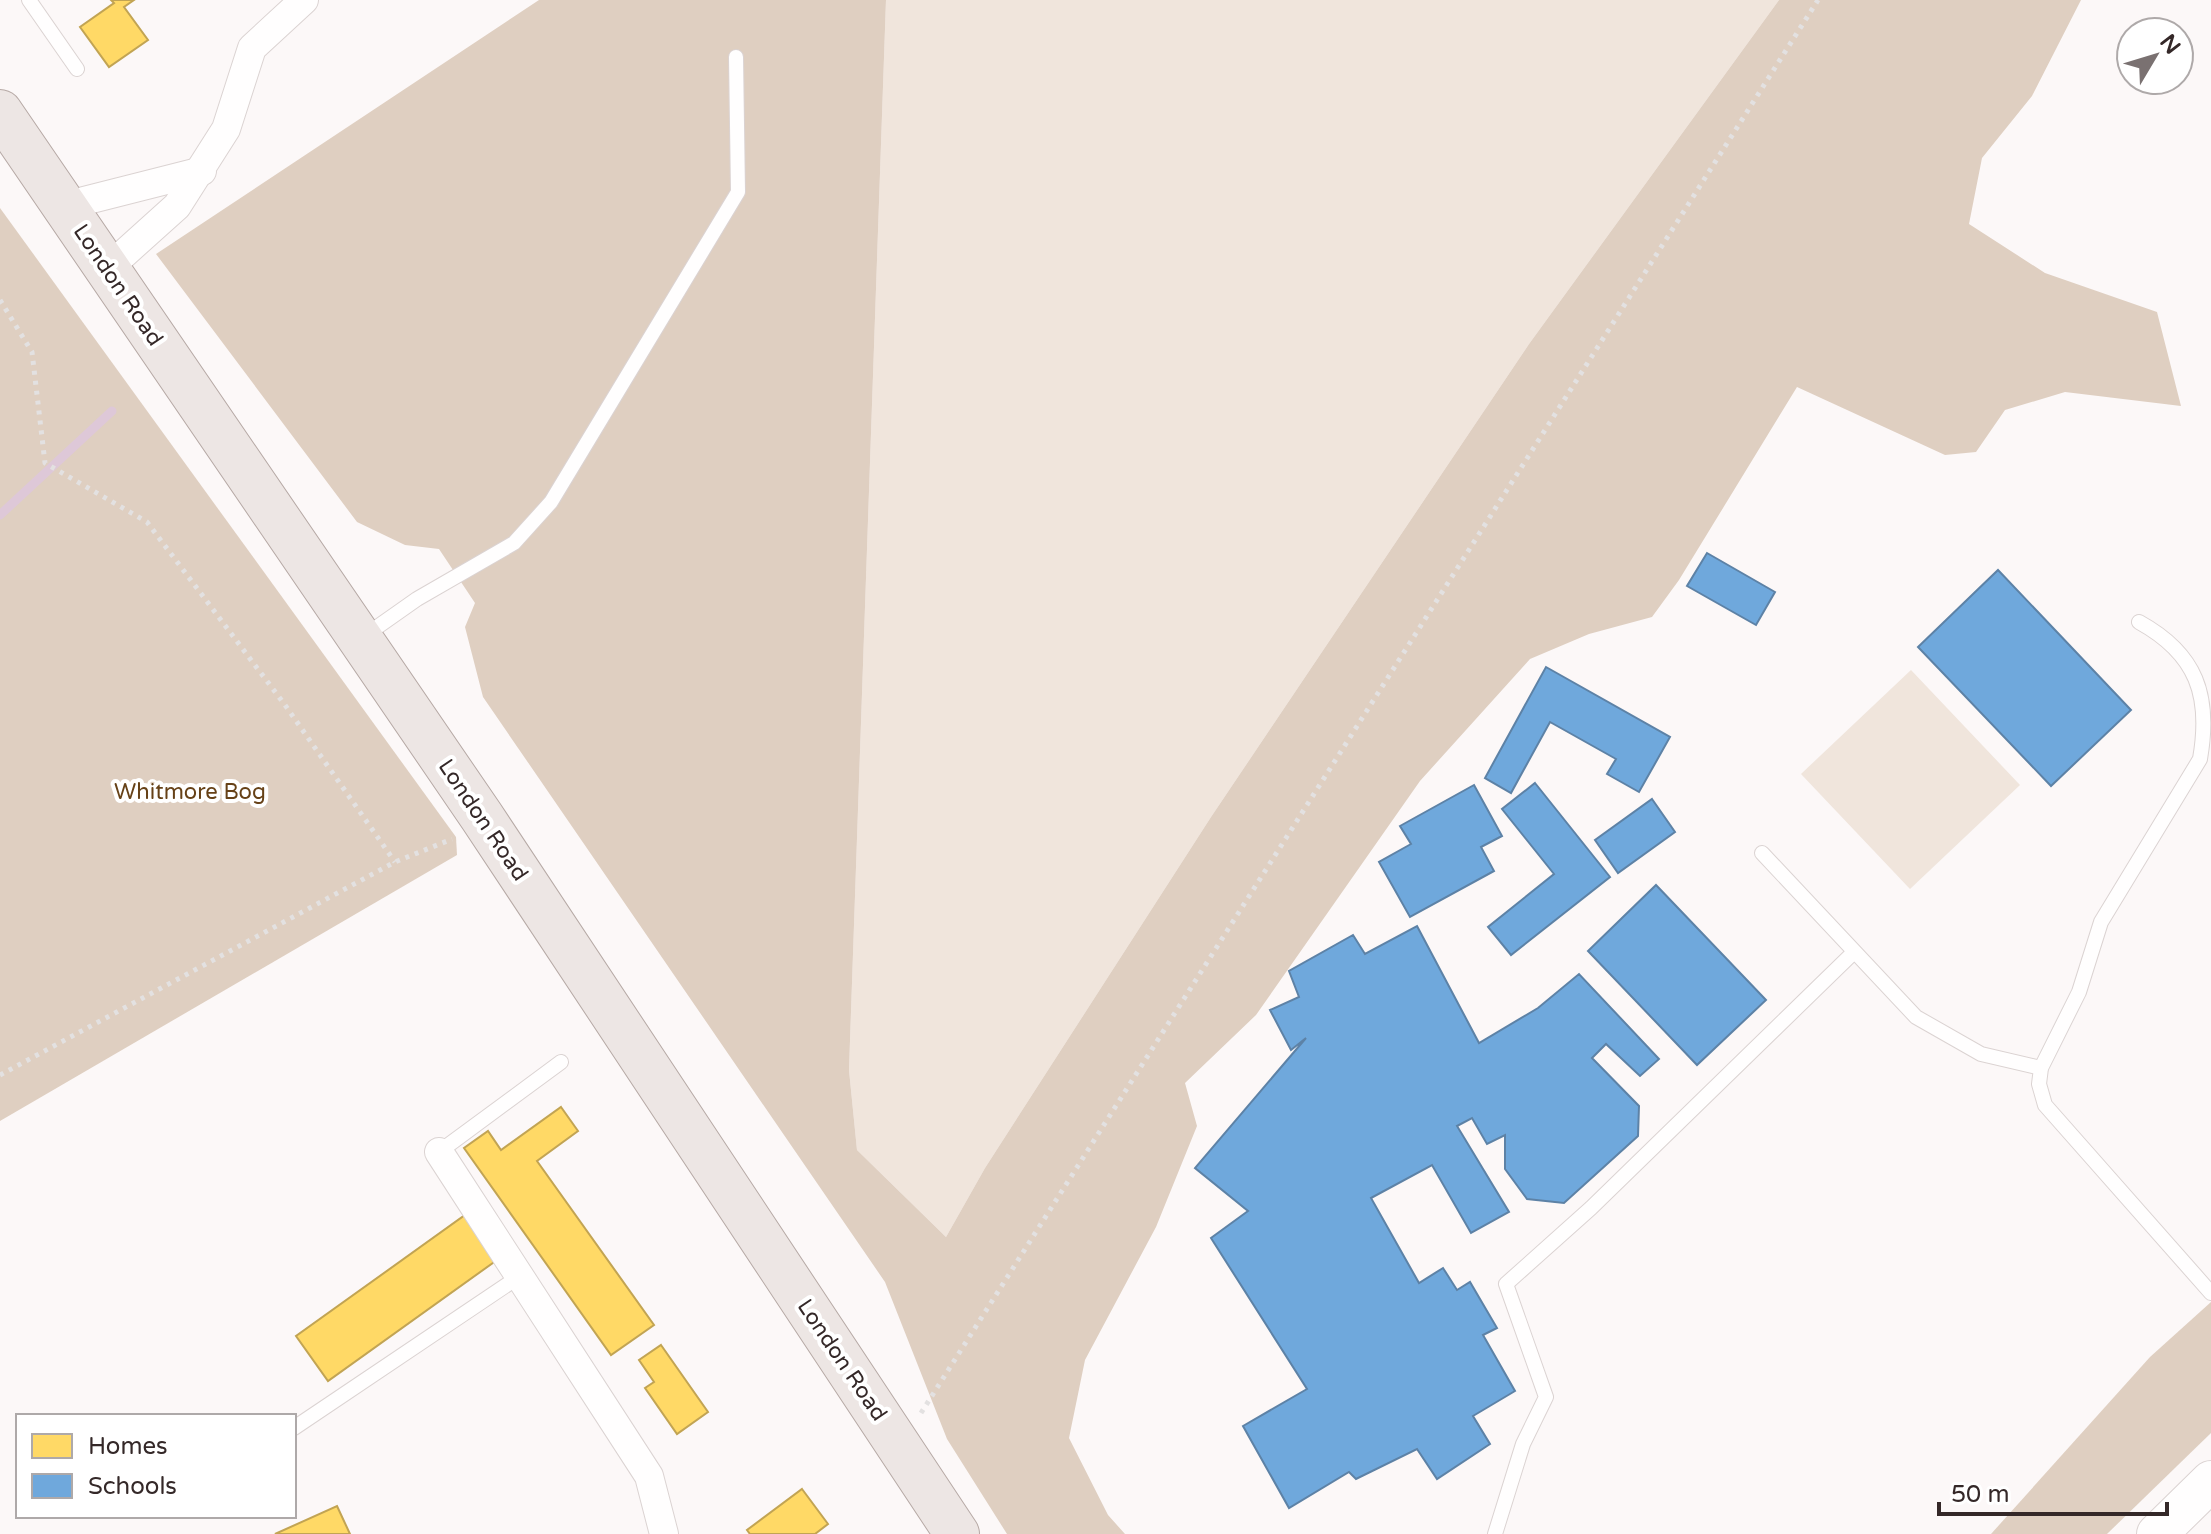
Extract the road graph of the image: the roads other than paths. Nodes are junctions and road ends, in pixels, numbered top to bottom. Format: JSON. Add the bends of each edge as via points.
{"nodes":[{"id":1,"x":29,"y":0,"type":"edge"},
{"id":2,"x":304,"y":0,"type":"edge"},
{"id":3,"x":736,"y":57,"type":"dead end"},
{"id":4,"x":77,"y":69,"type":"dead end"},
{"id":5,"x":0,"y":112,"type":"edge"},
{"id":6,"x":202,"y":171,"type":"junction"},
{"id":7,"x":64,"y":206,"type":"junction"},
{"id":8,"x":107,"y":269,"type":"junction"},
{"id":9,"x":2139,"y":622,"type":"dead end"},
{"id":10,"x":360,"y":640,"type":"junction"},
{"id":11,"x":1762,"y":853,"type":"dead end"},
{"id":12,"x":1853,"y":953,"type":"junction"},
{"id":13,"x":561,"y":1062,"type":"dead end"},
{"id":14,"x":2041,"y":1068,"type":"junction"},
{"id":15,"x":439,"y":1152,"type":"joint"},
{"id":16,"x":520,"y":1276,"type":"junction"},
{"id":17,"x":2211,"y":1293,"type":"edge"},
{"id":18,"x":296,"y":1427,"type":"edge"},
{"id":19,"x":2211,"y":1481,"type":"edge"},
{"id":20,"x":664,"y":1534,"type":"edge"},
{"id":21,"x":957,"y":1534,"type":"edge"},
{"id":22,"x":1495,"y":1534,"type":"edge"},
{"id":23,"x":2157,"y":1534,"type":"edge"}],
"edges":[{"from":1,"to":4,"type":"lane"},
{"from":2,"to":6,"type":"street","via":[[252,48],[226,129]]},
{"from":3,"to":10,"type":"lane","via":[[738,192],[551,502],[514,543],[417,599]]},
{"from":5,"to":7,"type":"main road","name":"London Road"},
{"from":6,"to":7,"type":"street"},
{"from":6,"to":8,"type":"street","via":[[177,206]]},
{"from":7,"to":8,"type":"main road","name":"London Road"},
{"from":8,"to":10,"type":"main road","name":"London Road"},
{"from":9,"to":14,"type":"lane","via":[[2195,671],[2206,729],[2200,759],[2101,922],[2074,1003]]},
{"from":10,"to":21,"type":"main road","name":"London Road"},
{"from":11,"to":12,"type":"lane"},
{"from":12,"to":14,"type":"lane","via":[[1916,1017],[1981,1054]]},
{"from":12,"to":22,"type":"lane","via":[[1506,1284],[1546,1397],[1523,1444]]},
{"from":13,"to":15,"type":"lane"},
{"from":14,"to":17,"type":"lane","via":[[2045,1105]]},
{"from":15,"to":16,"type":"street"},
{"from":16,"to":18,"type":"lane"},
{"from":16,"to":20,"type":"street","via":[[649,1476]]},
{"from":19,"to":23,"type":"main road"}]}
